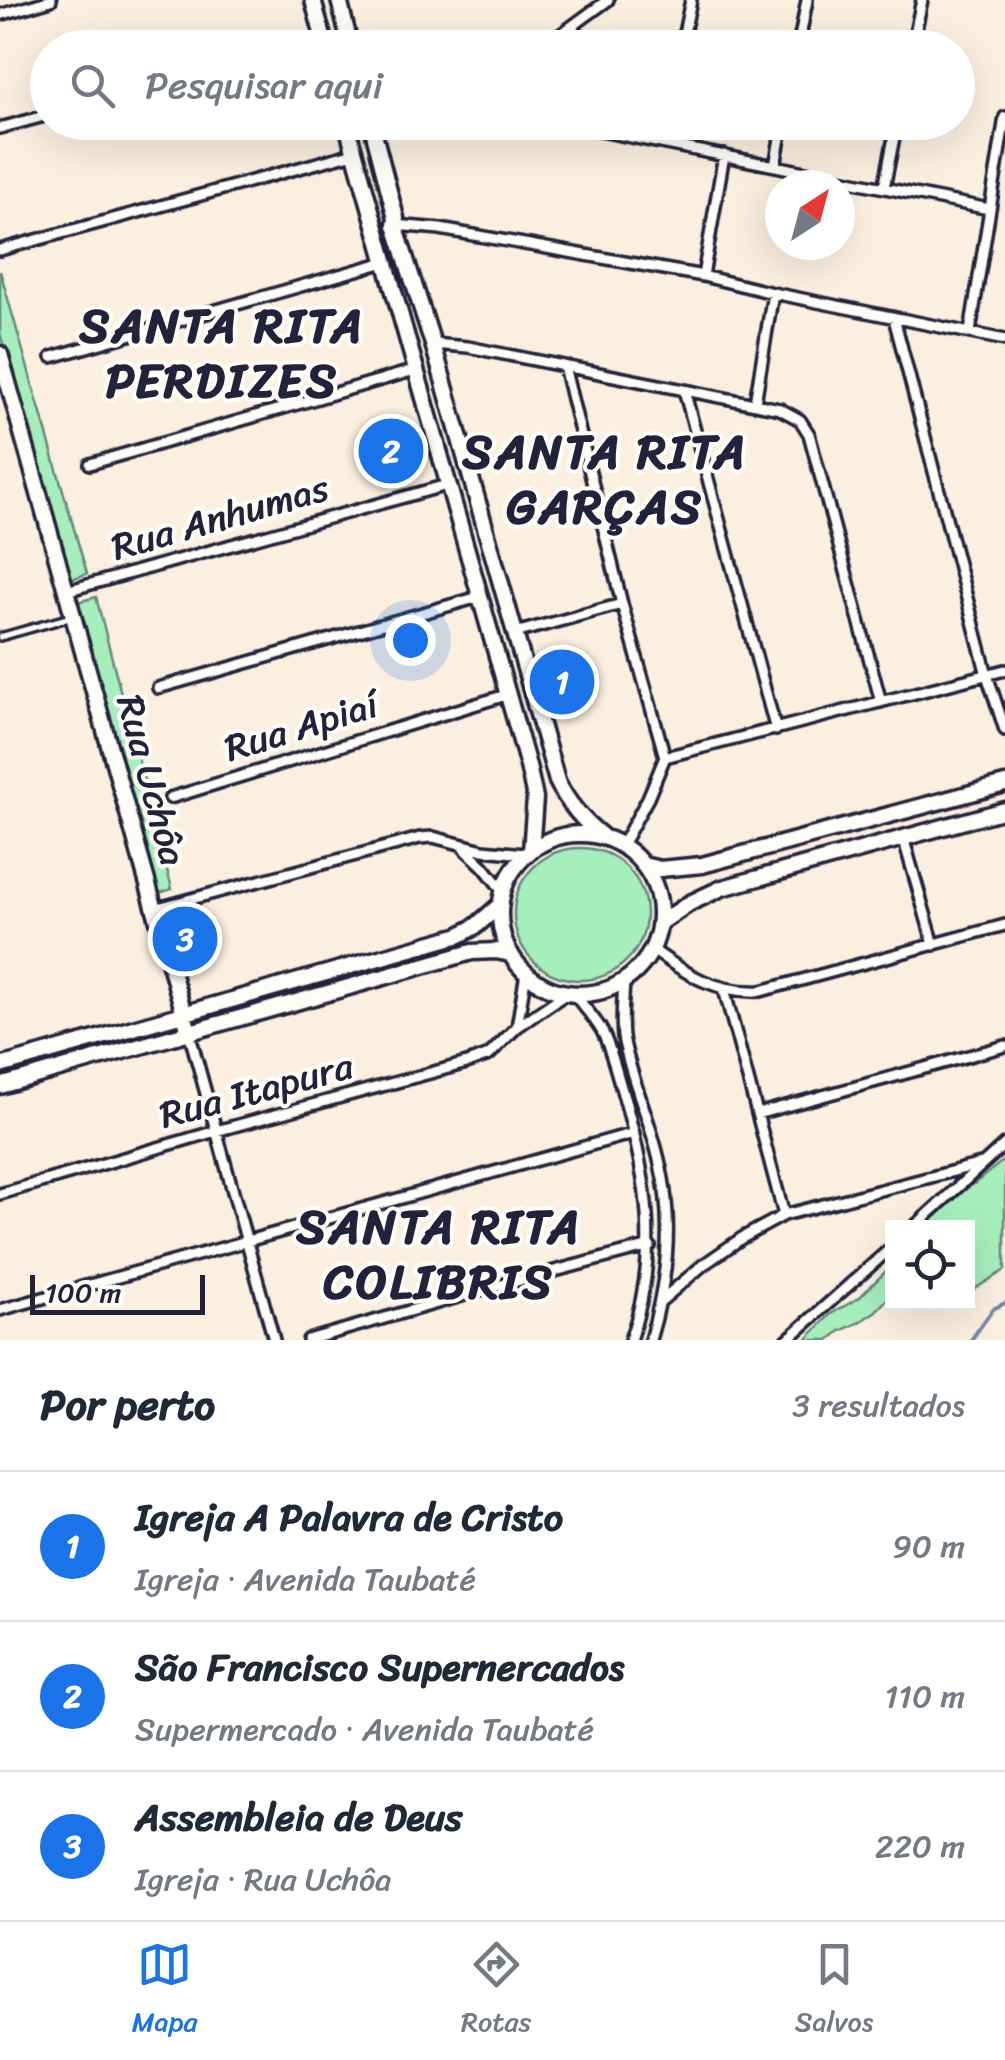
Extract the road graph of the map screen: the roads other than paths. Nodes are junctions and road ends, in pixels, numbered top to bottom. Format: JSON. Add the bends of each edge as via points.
{"nodes":[{"id":1,"x":51,"y":0,"type":"edge"},
{"id":2,"x":313,"y":0,"type":"edge"},
{"id":3,"x":339,"y":0,"type":"edge"},
{"id":4,"x":608,"y":0,"type":"edge"},
{"id":5,"x":691,"y":0,"type":"edge"},
{"id":6,"x":807,"y":0,"type":"edge"},
{"id":7,"x":922,"y":0,"type":"edge"},
{"id":8,"x":0,"y":15,"type":"edge"},
{"id":9,"x":321,"y":30,"type":"edge"},
{"id":10,"x":346,"y":30,"type":"edge"},
{"id":11,"x":567,"y":30,"type":"edge"},
{"id":12,"x":685,"y":30,"type":"edge"},
{"id":13,"x":801,"y":30,"type":"edge"},
{"id":14,"x":916,"y":30,"type":"edge"},
{"id":15,"x":1005,"y":118,"type":"edge"},
{"id":16,"x":30,"y":120,"type":"edge"},
{"id":17,"x":0,"y":128,"type":"edge"},
{"id":18,"x":1003,"y":138,"type":"edge"},
{"id":19,"x":351,"y":140,"type":"edge"},
{"id":20,"x":376,"y":140,"type":"edge"},
{"id":21,"x":647,"y":140,"type":"edge"},
{"id":22,"x":663,"y":140,"type":"edge"},
{"id":23,"x":779,"y":140,"type":"edge"},
{"id":24,"x":893,"y":140,"type":"edge"},
{"id":25,"x":662,"y":143,"type":"junction"},
{"id":26,"x":354,"y":153,"type":"junction"},
{"id":27,"x":724,"y":155,"type":"junction"},
{"id":28,"x":774,"y":166,"type":"junction"},
{"id":29,"x":884,"y":188,"type":"junction"},
{"id":30,"x":394,"y":209,"type":"junction"},
{"id":31,"x":989,"y":210,"type":"junction"},
{"id":32,"x":370,"y":213,"type":"junction"},
{"id":33,"x":396,"y":226,"type":"junction"},
{"id":34,"x":376,"y":233,"type":"junction"},
{"id":35,"x":0,"y":250,"type":"edge"},
{"id":36,"x":385,"y":262,"type":"junction"},
{"id":37,"x":703,"y":276,"type":"junction"},
{"id":38,"x":774,"y":292,"type":"junction"},
{"id":39,"x":894,"y":318,"type":"junction"},
{"id":40,"x":970,"y":332,"type":"junction"},
{"id":41,"x":1005,"y":340,"type":"edge"},
{"id":42,"x":433,"y":344,"type":"junction"},
{"id":43,"x":0,"y":356,"type":"edge"},
{"id":44,"x":52,"y":357,"type":"dead end"},
{"id":45,"x":564,"y":366,"type":"junction"},
{"id":46,"x":415,"y":370,"type":"junction"},
{"id":47,"x":684,"y":390,"type":"junction"},
{"id":48,"x":755,"y":403,"type":"junction"},
{"id":49,"x":90,"y":464,"type":"dead end"},
{"id":50,"x":447,"y":484,"type":"junction"},
{"id":51,"x":488,"y":537,"type":"junction"},
{"id":52,"x":464,"y":542,"type":"junction"},
{"id":53,"x":66,"y":591,"type":"junction"},
{"id":54,"x":479,"y":597,"type":"junction"},
{"id":55,"x":622,"y":604,"type":"junction"},
{"id":56,"x":74,"y":616,"type":"junction"},
{"id":57,"x":515,"y":633,"type":"junction"},
{"id":58,"x":0,"y":637,"type":"edge"},
{"id":59,"x":1005,"y":670,"type":"edge"},
{"id":60,"x":987,"y":675,"type":"junction"},
{"id":61,"x":158,"y":688,"type":"dead end"},
{"id":62,"x":506,"y":695,"type":"junction"},
{"id":63,"x":881,"y":702,"type":"junction"},
{"id":64,"x":776,"y":730,"type":"junction"},
{"id":65,"x":1005,"y":730,"type":"edge"},
{"id":66,"x":665,"y":758,"type":"junction"},
{"id":67,"x":1005,"y":784,"type":"edge"},
{"id":68,"x":170,"y":798,"type":"dead end"},
{"id":69,"x":1005,"y":810,"type":"edge"},
{"id":70,"x":602,"y":836,"type":"junction"},
{"id":71,"x":903,"y":837,"type":"junction"},
{"id":72,"x":622,"y":845,"type":"junction"},
{"id":73,"x":462,"y":846,"type":"junction"},
{"id":74,"x":528,"y":852,"type":"junction"},
{"id":75,"x":644,"y":864,"type":"junction"},
{"id":76,"x":502,"y":898,"type":"junction"},
{"id":77,"x":154,"y":910,"type":"junction"},
{"id":78,"x":660,"y":923,"type":"junction"},
{"id":79,"x":1005,"y":925,"type":"edge"},
{"id":80,"x":934,"y":945,"type":"junction"},
{"id":81,"x":653,"y":950,"type":"junction"},
{"id":82,"x":511,"y":954,"type":"junction"},
{"id":83,"x":526,"y":973,"type":"junction"},
{"id":84,"x":624,"y":982,"type":"junction"},
{"id":85,"x":724,"y":990,"type":"junction"},
{"id":86,"x":569,"y":994,"type":"junction"},
{"id":87,"x":184,"y":1014,"type":"junction"},
{"id":88,"x":517,"y":1027,"type":"junction"},
{"id":89,"x":189,"y":1032,"type":"junction"},
{"id":90,"x":1005,"y":1046,"type":"edge"},
{"id":91,"x":0,"y":1066,"type":"edge"},
{"id":92,"x":0,"y":1086,"type":"edge"},
{"id":93,"x":757,"y":1114,"type":"junction"},
{"id":94,"x":216,"y":1131,"type":"junction"},
{"id":95,"x":634,"y":1132,"type":"junction"},
{"id":96,"x":1005,"y":1144,"type":"edge"},
{"id":97,"x":981,"y":1164,"type":"junction"},
{"id":98,"x":0,"y":1194,"type":"edge"},
{"id":99,"x":784,"y":1214,"type":"junction"},
{"id":100,"x":922,"y":1220,"type":"edge"},
{"id":101,"x":246,"y":1241,"type":"junction"},
{"id":102,"x":650,"y":1246,"type":"junction"},
{"id":103,"x":885,"y":1253,"type":"edge"},
{"id":104,"x":662,"y":1300,"type":"junction"},
{"id":105,"x":0,"y":1310,"type":"edge"},
{"id":106,"x":274,"y":1340,"type":"edge"},
{"id":107,"x":308,"y":1340,"type":"edge"},
{"id":108,"x":630,"y":1340,"type":"edge"},
{"id":109,"x":650,"y":1340,"type":"edge"},
{"id":110,"x":787,"y":1340,"type":"edge"}],
"edges":[{"from":1,"to":8,"type":"street"},
{"from":2,"to":9,"type":"street"},
{"from":3,"to":10,"type":"street"},
{"from":4,"to":11,"type":"street"},
{"from":5,"to":12,"type":"street"},
{"from":6,"to":13,"type":"street"},
{"from":7,"to":14,"type":"street"},
{"from":15,"to":18,"type":"street"},
{"from":16,"to":17,"type":"street"},
{"from":18,"to":31,"type":"street"},
{"from":19,"to":26,"type":"street"},
{"from":20,"to":30,"type":"street"},
{"from":21,"to":25,"type":"street"},
{"from":22,"to":25,"type":"street"},
{"from":23,"to":28,"type":"street"},
{"from":24,"to":29,"type":"street"},
{"from":25,"to":27,"type":"street"},
{"from":26,"to":32,"type":"street"},
{"from":26,"to":35,"type":"street"},
{"from":27,"to":28,"type":"street"},
{"from":27,"to":37,"type":"street"},
{"from":28,"to":29,"type":"street"},
{"from":29,"to":31,"type":"street"},
{"from":30,"to":32,"type":"street"},
{"from":30,"to":33,"type":"street"},
{"from":31,"to":40,"type":"street"},
{"from":32,"to":34,"type":"street"},
{"from":33,"to":34,"type":"street"},
{"from":33,"to":37,"type":"street"},
{"from":33,"to":42,"type":"street"},
{"from":34,"to":36,"type":"street"},
{"from":36,"to":44,"type":"street"},
{"from":36,"to":46,"type":"street"},
{"from":37,"to":38,"type":"street"},
{"from":38,"to":39,"type":"street"},
{"from":38,"to":48,"type":"street"},
{"from":39,"to":40,"type":"street"},
{"from":39,"to":60,"type":"street"},
{"from":40,"to":41,"type":"street"},
{"from":42,"to":45,"type":"street"},
{"from":42,"to":51,"type":"street"},
{"from":43,"to":53,"type":"street","name":"Rua Uchôa"},
{"from":45,"to":47,"type":"street"},
{"from":45,"to":55,"type":"street"},
{"from":46,"to":49,"type":"street"},
{"from":46,"to":50,"type":"street"},
{"from":47,"to":48,"type":"street"},
{"from":47,"to":64,"type":"street"},
{"from":48,"to":63,"type":"street","via":[[794,415],[806,426]]},
{"from":50,"to":52,"type":"street"},
{"from":50,"to":53,"type":"street","name":"Rua Anhumas"},
{"from":51,"to":52,"type":"street"},
{"from":51,"to":57,"type":"street"},
{"from":52,"to":54,"type":"street"},
{"from":53,"to":56,"type":"street","name":"Rua Uchôa"},
{"from":54,"to":61,"type":"street"},
{"from":54,"to":62,"type":"street"},
{"from":55,"to":57,"type":"street"},
{"from":55,"to":66,"type":"street"},
{"from":56,"to":58,"type":"lane"},
{"from":56,"to":77,"type":"street","name":"Rua Uchôa"},
{"from":57,"to":70,"type":"street","via":[[556,781]]},
{"from":59,"to":60,"type":"street"},
{"from":60,"to":63,"type":"street"},
{"from":60,"to":65,"type":"street"},
{"from":62,"to":68,"type":"street","name":"Rua Apiaí"},
{"from":62,"to":74,"type":"street","via":[[536,798]]},
{"from":63,"to":64,"type":"street"},
{"from":64,"to":66,"type":"street"},
{"from":66,"to":72,"type":"street"},
{"from":67,"to":75,"type":"street","via":[[702,865]]},
{"from":69,"to":71,"type":"street"},
{"from":70,"to":72,"type":"street"},
{"from":70,"to":74,"type":"street","via":[[556,837]]},
{"from":71,"to":78,"type":"street","via":[[722,888]]},
{"from":71,"to":80,"type":"street"},
{"from":72,"to":75,"type":"street"},
{"from":73,"to":74,"type":"street"},
{"from":73,"to":76,"type":"street"},
{"from":73,"to":77,"type":"street","via":[[420,838]]},
{"from":74,"to":76,"type":"street"},
{"from":75,"to":78,"type":"street","via":[[658,890]]},
{"from":76,"to":82,"type":"street","via":[[502,931]]},
{"from":76,"to":87,"type":"street","via":[[460,936]]},
{"from":77,"to":87,"type":"street","name":"Rua Uchôa"},
{"from":78,"to":81,"type":"street"},
{"from":79,"to":80,"type":"street"},
{"from":80,"to":85,"type":"street","via":[[776,988]]},
{"from":81,"to":84,"type":"street"},
{"from":81,"to":85,"type":"street"},
{"from":82,"to":83,"type":"street"},
{"from":82,"to":89,"type":"street","via":[[472,952]]},
{"from":83,"to":86,"type":"street"},
{"from":83,"to":88,"type":"street"},
{"from":84,"to":86,"type":"street","via":[[593,994]]},
{"from":84,"to":104,"type":"street","via":[[623,1033],[661,1166],[667,1215]]},
{"from":85,"to":93,"type":"street"},
{"from":86,"to":88,"type":"street","name":"Rua Itapura"},
{"from":86,"to":95,"type":"street","via":[[601,1029]]},
{"from":87,"to":89,"type":"street","name":"Rua Uchôa"},
{"from":87,"to":91,"type":"street"},
{"from":88,"to":94,"type":"street","name":"Rua Itapura","via":[[489,1054],[468,1063]]},
{"from":89,"to":92,"type":"street"},
{"from":89,"to":94,"type":"street","name":"Rua Uchôa"},
{"from":90,"to":93,"type":"street"},
{"from":93,"to":99,"type":"street"},
{"from":94,"to":98,"type":"street","name":"Rua Itapura"},
{"from":94,"to":101,"type":"street","name":"Rua Uchôa"},
{"from":95,"to":101,"type":"street"},
{"from":95,"to":102,"type":"street"},
{"from":96,"to":97,"type":"street"},
{"from":97,"to":99,"type":"street"},
{"from":97,"to":100,"type":"street"},
{"from":99,"to":104,"type":"street","via":[[702,1265]]},
{"from":101,"to":105,"type":"street"},
{"from":101,"to":106,"type":"street","name":"Rua Uchôa"},
{"from":102,"to":107,"type":"street"},
{"from":102,"to":108,"type":"street"},
{"from":103,"to":110,"type":"street"},
{"from":104,"to":109,"type":"street"}]}
